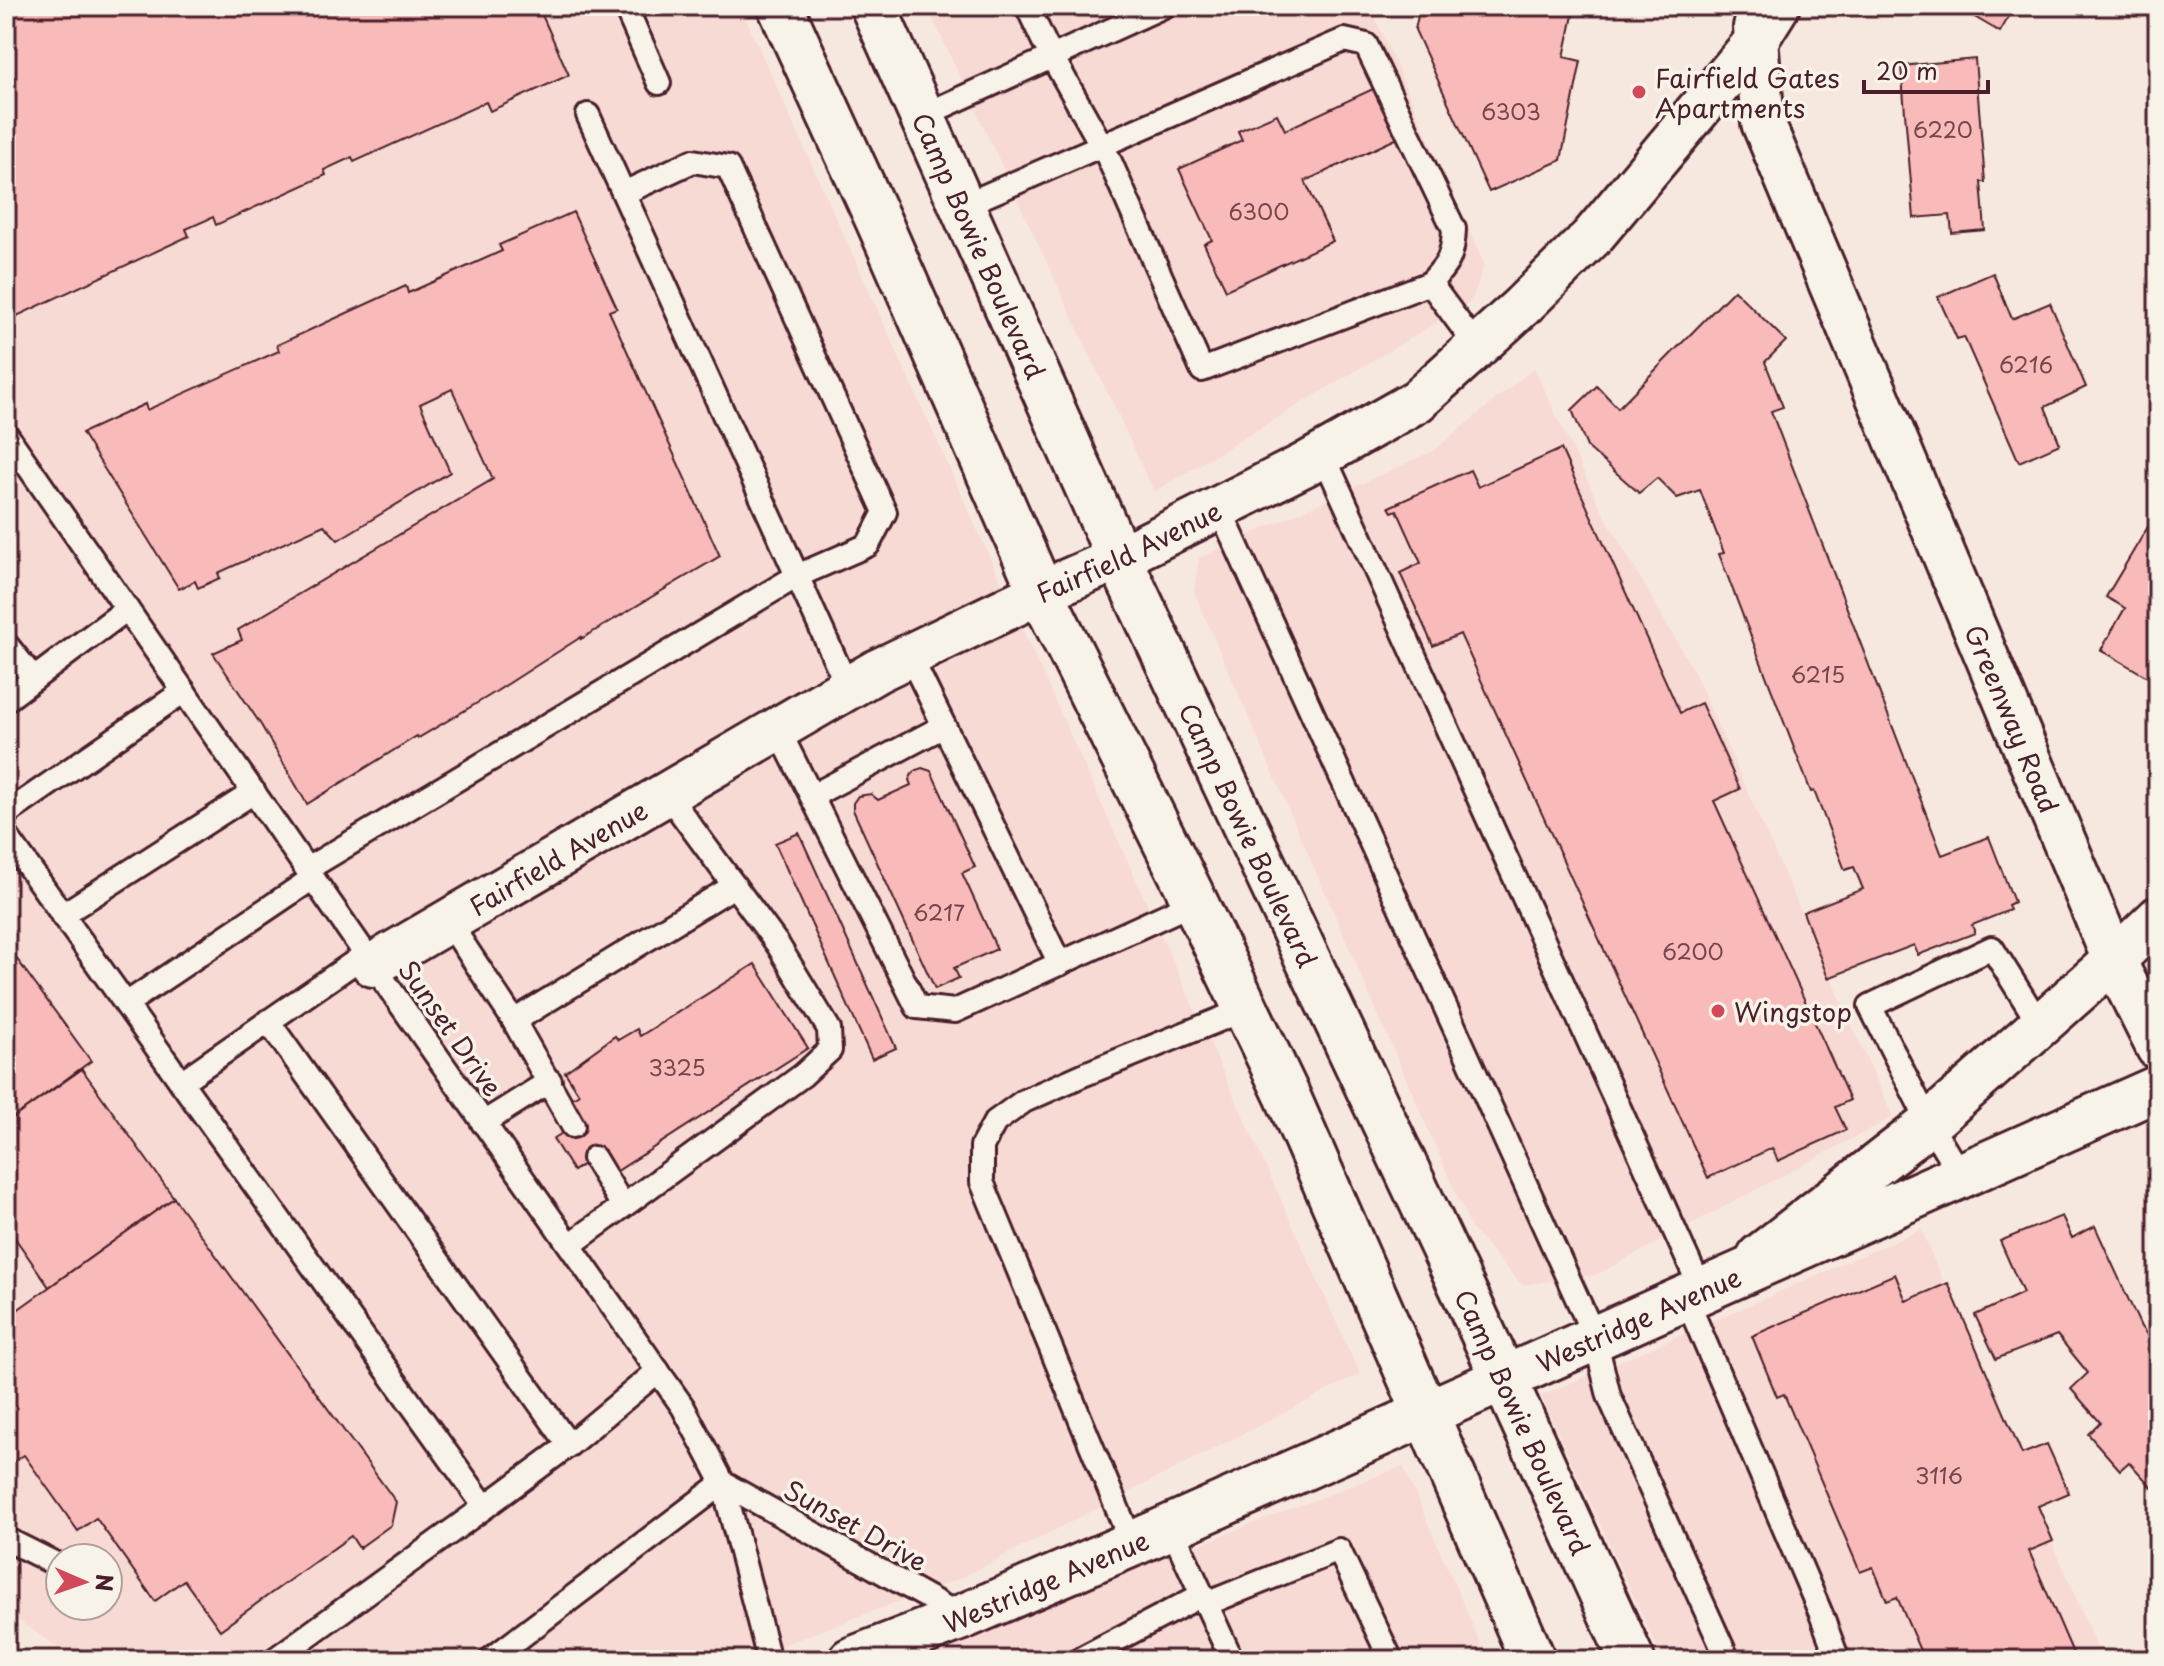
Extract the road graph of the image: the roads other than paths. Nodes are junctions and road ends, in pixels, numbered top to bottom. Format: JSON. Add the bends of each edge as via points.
{"nodes":[{"id":1,"x":625,"y":6,"type":"edge"},
{"id":2,"x":780,"y":6,"type":"edge"},
{"id":3,"x":873,"y":6,"type":"edge"},
{"id":4,"x":1027,"y":6,"type":"edge"},
{"id":5,"x":1778,"y":6,"type":"edge"},
{"id":6,"x":1154,"y":8,"type":"edge"},
{"id":7,"x":1754,"y":23,"type":"edge"},
{"id":8,"x":1052,"y":57,"type":"junction"},
{"id":9,"x":659,"y":83,"type":"dead end"},
{"id":10,"x":588,"y":115,"type":"dead end"},
{"id":11,"x":922,"y":116,"type":"junction"},
{"id":12,"x":1102,"y":145,"type":"junction"},
{"id":13,"x":624,"y":193,"type":"junction"},
{"id":14,"x":962,"y":206,"type":"junction"},
{"id":15,"x":1430,"y":283,"type":"junction"},
{"id":16,"x":1477,"y":347,"type":"junction"},
{"id":17,"x":6,"y":434,"type":"edge"},
{"id":18,"x":1323,"y":454,"type":"junction"},
{"id":19,"x":1219,"y":507,"type":"junction"},
{"id":20,"x":1119,"y":558,"type":"junction"},
{"id":21,"x":797,"y":576,"type":"junction"},
{"id":22,"x":1041,"y":592,"type":"junction"},
{"id":23,"x":127,"y":609,"type":"junction"},
{"id":24,"x":6,"y":644,"type":"edge"},
{"id":25,"x":910,"y":656,"type":"junction"},
{"id":26,"x":34,"y":679,"type":"junction"},
{"id":27,"x":848,"y":688,"type":"junction"},
{"id":28,"x":184,"y":691,"type":"junction"},
{"id":29,"x":6,"y":700,"type":"edge"},
{"id":30,"x":944,"y":726,"type":"junction"},
{"id":31,"x":778,"y":729,"type":"junction"},
{"id":32,"x":254,"y":792,"type":"junction"},
{"id":33,"x":667,"y":794,"type":"junction"},
{"id":34,"x":812,"y":796,"type":"junction"},
{"id":35,"x":6,"y":814,"type":"edge"},
{"id":36,"x":6,"y":835,"type":"edge"},
{"id":37,"x":310,"y":873,"type":"junction"},
{"id":38,"x":734,"y":886,"type":"junction"},
{"id":39,"x":1195,"y":902,"type":"junction"},
{"id":40,"x":62,"y":915,"type":"junction"},
{"id":41,"x":2158,"y":918,"type":"edge"},
{"id":42,"x":448,"y":921,"type":"junction"},
{"id":43,"x":370,"y":959,"type":"junction"},
{"id":44,"x":2114,"y":960,"type":"junction"},
{"id":45,"x":1060,"y":964,"type":"junction"},
{"id":46,"x":126,"y":1004,"type":"junction"},
{"id":47,"x":1246,"y":1009,"type":"junction"},
{"id":48,"x":268,"y":1021,"type":"junction"},
{"id":49,"x":514,"y":1021,"type":"junction"},
{"id":50,"x":2040,"y":1025,"type":"junction"},
{"id":51,"x":2158,"y":1048,"type":"edge"},
{"id":52,"x":550,"y":1081,"type":"junction"},
{"id":53,"x":181,"y":1082,"type":"junction"},
{"id":54,"x":2158,"y":1088,"type":"edge"},
{"id":55,"x":483,"y":1123,"type":"junction"},
{"id":56,"x":1929,"y":1123,"type":"junction"},
{"id":57,"x":573,"y":1126,"type":"dead end"},
{"id":58,"x":594,"y":1158,"type":"dead end"},
{"id":59,"x":1961,"y":1176,"type":"junction"},
{"id":60,"x":623,"y":1206,"type":"junction"},
{"id":61,"x":570,"y":1245,"type":"junction"},
{"id":62,"x":1706,"y":1289,"type":"junction"},
{"id":63,"x":1595,"y":1338,"type":"junction"},
{"id":64,"x":658,"y":1371,"type":"junction"},
{"id":65,"x":1504,"y":1379,"type":"junction"},
{"id":66,"x":1425,"y":1414,"type":"junction"},
{"id":67,"x":569,"y":1445,"type":"junction"},
{"id":68,"x":723,"y":1483,"type":"junction"},
{"id":69,"x":485,"y":1507,"type":"junction"},
{"id":70,"x":1151,"y":1535,"type":"junction"},
{"id":71,"x":6,"y":1539,"type":"edge"},
{"id":72,"x":44,"y":1558,"type":"edge"},
{"id":73,"x":1204,"y":1600,"type":"junction"},
{"id":74,"x":962,"y":1617,"type":"junction"},
{"id":75,"x":274,"y":1660,"type":"edge"},
{"id":76,"x":490,"y":1660,"type":"edge"},
{"id":77,"x":769,"y":1660,"type":"edge"},
{"id":78,"x":851,"y":1660,"type":"edge"},
{"id":79,"x":1078,"y":1660,"type":"edge"},
{"id":80,"x":1232,"y":1660,"type":"edge"},
{"id":81,"x":1391,"y":1660,"type":"edge"},
{"id":82,"x":1533,"y":1660,"type":"edge"},
{"id":83,"x":1632,"y":1660,"type":"edge"},
{"id":84,"x":1728,"y":1660,"type":"edge"},
{"id":85,"x":1838,"y":1660,"type":"edge"}],
"edges":[{"from":1,"to":9,"type":"lane"},
{"from":2,"to":22,"type":"main road"},
{"from":3,"to":11,"type":"main road","name":"Camp Bowie Boulevard"},
{"from":4,"to":8,"type":"lane"},
{"from":5,"to":7,"type":"street","name":"Fairfield Avenue"},
{"from":6,"to":8,"type":"lane"},
{"from":7,"to":16,"type":"street","name":"Fairfield Avenue","via":[[1592,237]]},
{"from":7,"to":44,"type":"street","name":"Greenway Road","via":[[1763,123]]},
{"from":8,"to":11,"type":"lane"},
{"from":8,"to":12,"type":"lane"},
{"from":10,"to":13,"type":"lane"},
{"from":11,"to":14,"type":"main road","name":"Camp Bowie Boulevard"},
{"from":12,"to":14,"type":"lane"},
{"from":12,"to":15,"type":"lane","via":[[1202,370]]},
{"from":12,"to":15,"type":"lane","via":[[1344,40],[1366,45],[1454,229],[1447,265]]},
{"from":13,"to":21,"type":"lane"},
{"from":13,"to":21,"type":"lane","via":[[693,161],[728,167],[885,512],[868,545]]},
{"from":14,"to":20,"type":"main road","name":"Camp Bowie Boulevard"},
{"from":15,"to":16,"type":"lane"},
{"from":16,"to":18,"type":"street","name":"Fairfield Avenue","via":[[1417,401]]},
{"from":17,"to":23,"type":"lane","name":"Sunset Drive"},
{"from":18,"to":19,"type":"street","name":"Fairfield Avenue"},
{"from":18,"to":62,"type":"lane"},
{"from":19,"to":20,"type":"street","name":"Fairfield Avenue"},
{"from":19,"to":63,"type":"lane"},
{"from":20,"to":22,"type":"street","name":"Fairfield Avenue"},
{"from":20,"to":65,"type":"main road","name":"Camp Bowie Boulevard"},
{"from":21,"to":27,"type":"lane"},
{"from":21,"to":37,"type":"lane"},
{"from":22,"to":25,"type":"street","name":"Fairfield Avenue"},
{"from":22,"to":39,"type":"main road"},
{"from":23,"to":26,"type":"lane"},
{"from":23,"to":28,"type":"lane","name":"Sunset Drive"},
{"from":24,"to":26,"type":"lane"},
{"from":25,"to":27,"type":"street","name":"Fairfield Avenue"},
{"from":25,"to":30,"type":"lane"},
{"from":26,"to":29,"type":"lane"},
{"from":27,"to":31,"type":"street","name":"Fairfield Avenue"},
{"from":28,"to":32,"type":"lane","name":"Sunset Drive"},
{"from":28,"to":35,"type":"lane"},
{"from":30,"to":34,"type":"lane"},
{"from":30,"to":45,"type":"lane"},
{"from":31,"to":33,"type":"street","name":"Fairfield Avenue"},
{"from":31,"to":34,"type":"lane"},
{"from":32,"to":37,"type":"lane","name":"Sunset Drive"},
{"from":32,"to":40,"type":"lane"},
{"from":33,"to":38,"type":"lane"},
{"from":33,"to":42,"type":"street","name":"Fairfield Avenue"},
{"from":34,"to":45,"type":"lane","via":[[917,1007],[955,1011]]},
{"from":36,"to":40,"type":"lane"},
{"from":37,"to":43,"type":"lane","name":"Sunset Drive"},
{"from":37,"to":46,"type":"lane"},
{"from":38,"to":49,"type":"lane"},
{"from":38,"to":60,"type":"lane","via":[[778,945],[829,1029],[830,1050]]},
{"from":39,"to":45,"type":"lane"},
{"from":39,"to":47,"type":"main road"},
{"from":40,"to":46,"type":"lane"},
{"from":41,"to":44,"type":"street"},
{"from":42,"to":43,"type":"street","name":"Fairfield Avenue"},
{"from":42,"to":49,"type":"lane"},
{"from":43,"to":48,"type":"lane"},
{"from":43,"to":55,"type":"lane","name":"Sunset Drive"},
{"from":44,"to":50,"type":"street"},
{"from":44,"to":51,"type":"street","name":"Greenway Road"},
{"from":46,"to":53,"type":"lane"},
{"from":47,"to":66,"type":"main road"},
{"from":47,"to":70,"type":"lane","via":[[1024,1101],[995,1122],[982,1146],[982,1182]]},
{"from":48,"to":53,"type":"lane"},
{"from":48,"to":67,"type":"lane"},
{"from":49,"to":52,"type":"lane"},
{"from":50,"to":56,"type":"street"},
{"from":50,"to":56,"type":"lane","via":[[1992,948],[1870,1006]]},
{"from":52,"to":55,"type":"lane"},
{"from":52,"to":57,"type":"lane"},
{"from":53,"to":69,"type":"lane"},
{"from":54,"to":59,"type":"main road","name":"Westridge Avenue"},
{"from":55,"to":61,"type":"lane","name":"Sunset Drive"},
{"from":56,"to":59,"type":"lane"},
{"from":56,"to":62,"type":"street"},
{"from":58,"to":60,"type":"lane"},
{"from":59,"to":62,"type":"main road","name":"Westridge Avenue"},
{"from":60,"to":61,"type":"lane"},
{"from":61,"to":64,"type":"lane","name":"Sunset Drive"},
{"from":62,"to":63,"type":"main road","name":"Westridge Avenue"},
{"from":62,"to":85,"type":"lane"},
{"from":63,"to":65,"type":"main road","name":"Westridge Avenue"},
{"from":63,"to":84,"type":"lane","via":[[1609,1396]]},
{"from":64,"to":67,"type":"lane"},
{"from":64,"to":68,"type":"lane","name":"Sunset Drive"},
{"from":65,"to":66,"type":"main road","name":"Westridge Avenue"},
{"from":65,"to":83,"type":"main road","name":"Camp Bowie Boulevard"},
{"from":66,"to":70,"type":"main road","name":"Westridge Avenue"},
{"from":66,"to":82,"type":"main road"},
{"from":67,"to":69,"type":"lane"},
{"from":68,"to":74,"type":"lane","name":"Sunset Drive"},
{"from":68,"to":76,"type":"lane"},
{"from":68,"to":77,"type":"lane","name":"Sunset Drive"},
{"from":69,"to":75,"type":"lane"},
{"from":70,"to":73,"type":"lane"},
{"from":70,"to":74,"type":"main road","name":"Westridge Avenue"},
{"from":71,"to":72,"type":"lane"},
{"from":73,"to":79,"type":"lane"},
{"from":73,"to":80,"type":"lane"},
{"from":73,"to":81,"type":"lane","via":[[1339,1550]]},
{"from":74,"to":78,"type":"main road","name":"Westridge Avenue"}]}
